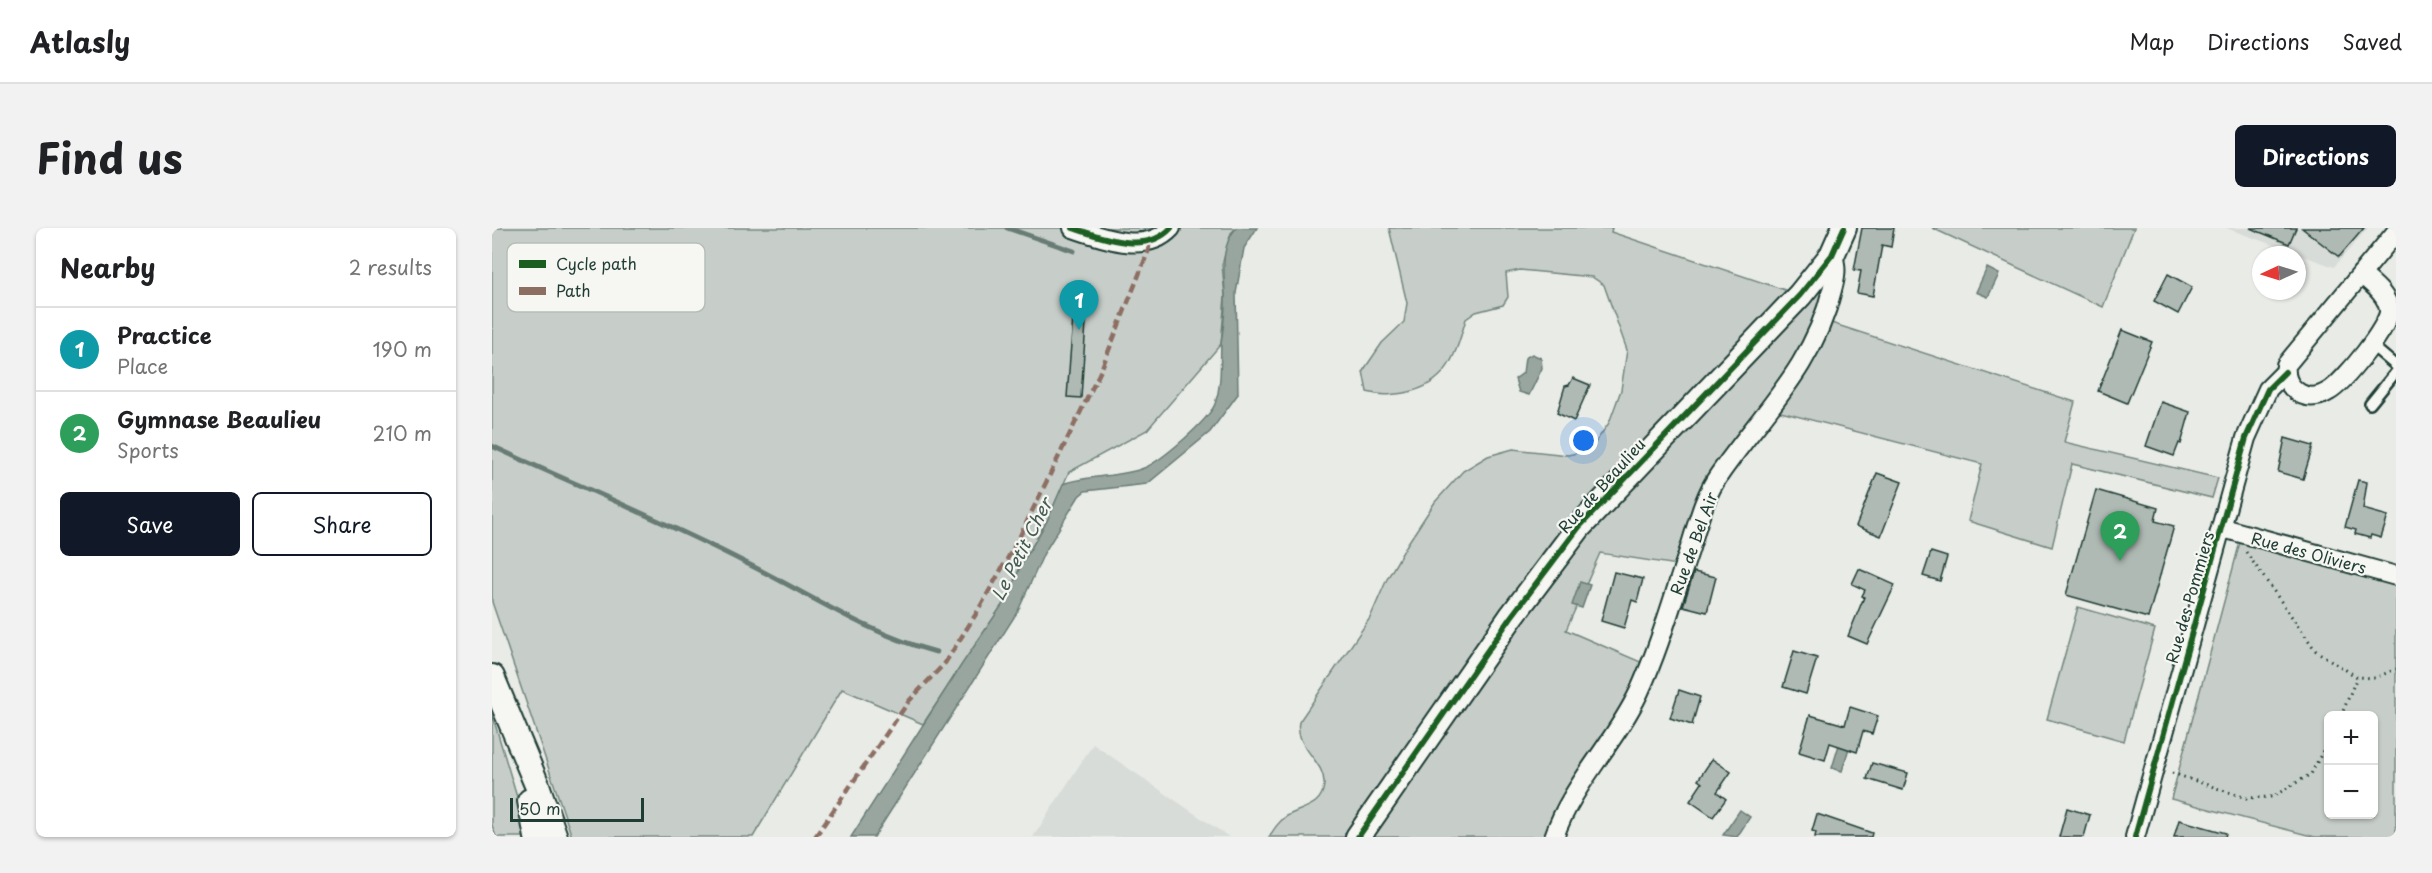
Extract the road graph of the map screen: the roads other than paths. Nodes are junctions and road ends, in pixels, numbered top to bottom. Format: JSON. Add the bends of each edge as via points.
{"nodes":[{"id":1,"x":1073,"y":228,"type":"edge"},
{"id":2,"x":1171,"y":228,"type":"edge"},
{"id":3,"x":1844,"y":228,"type":"edge"},
{"id":4,"x":2396,"y":232,"type":"edge"},
{"id":5,"x":1832,"y":255,"type":"junction"},
{"id":6,"x":2361,"y":274,"type":"junction"},
{"id":7,"x":2370,"y":344,"type":"junction"},
{"id":8,"x":2396,"y":366,"type":"edge"},
{"id":9,"x":2285,"y":372,"type":"junction"},
{"id":10,"x":2396,"y":372,"type":"edge"},
{"id":11,"x":2295,"y":390,"type":"junction"},
{"id":12,"x":2261,"y":402,"type":"junction"},
{"id":13,"x":2370,"y":404,"type":"dead end"},
{"id":14,"x":2223,"y":528,"type":"junction"},
{"id":15,"x":2396,"y":576,"type":"edge"},
{"id":16,"x":492,"y":677,"type":"edge"},
{"id":17,"x":513,"y":731,"type":"junction"},
{"id":18,"x":537,"y":837,"type":"edge"},
{"id":19,"x":555,"y":837,"type":"edge"},
{"id":20,"x":1358,"y":837,"type":"edge"},
{"id":21,"x":1554,"y":837,"type":"edge"},
{"id":22,"x":2135,"y":837,"type":"edge"}],
"edges":[{"from":1,"to":2,"type":"street","via":[[1138,243],[1159,238]]},
{"from":3,"to":5,"type":"street","name":"Rue de Beaulieu"},
{"from":4,"to":6,"type":"street","name":"Rue des Pommiers"},
{"from":5,"to":20,"type":"street","name":"Rue de Beaulieu","via":[[1800,295],[1579,526]]},
{"from":5,"to":21,"type":"street","name":"Rue de Bel Air","via":[[1836,262],[1825,321],[1805,360],[1717,477],[1637,696],[1573,796]]},
{"from":6,"to":7,"type":"street","via":[[2379,290],[2389,310],[2382,331]]},
{"from":6,"to":9,"type":"street","name":"Rue des Pommiers","via":[[2286,365]]},
{"from":7,"to":8,"type":"lane"},
{"from":7,"to":11,"type":"street","via":[[2328,392],[2312,397]]},
{"from":9,"to":11,"type":"street"},
{"from":9,"to":12,"type":"street","name":"Rue des Pommiers"},
{"from":10,"to":13,"type":"lane"},
{"from":11,"to":12,"type":"street"},
{"from":12,"to":14,"type":"street","name":"Rue des Pommiers","via":[[2246,438]]},
{"from":14,"to":15,"type":"street","name":"Rue des Oliviers"},
{"from":14,"to":22,"type":"street","name":"Rue des Pommiers"},
{"from":16,"to":17,"type":"street"},
{"from":17,"to":18,"type":"street"},
{"from":17,"to":19,"type":"street"}]}
